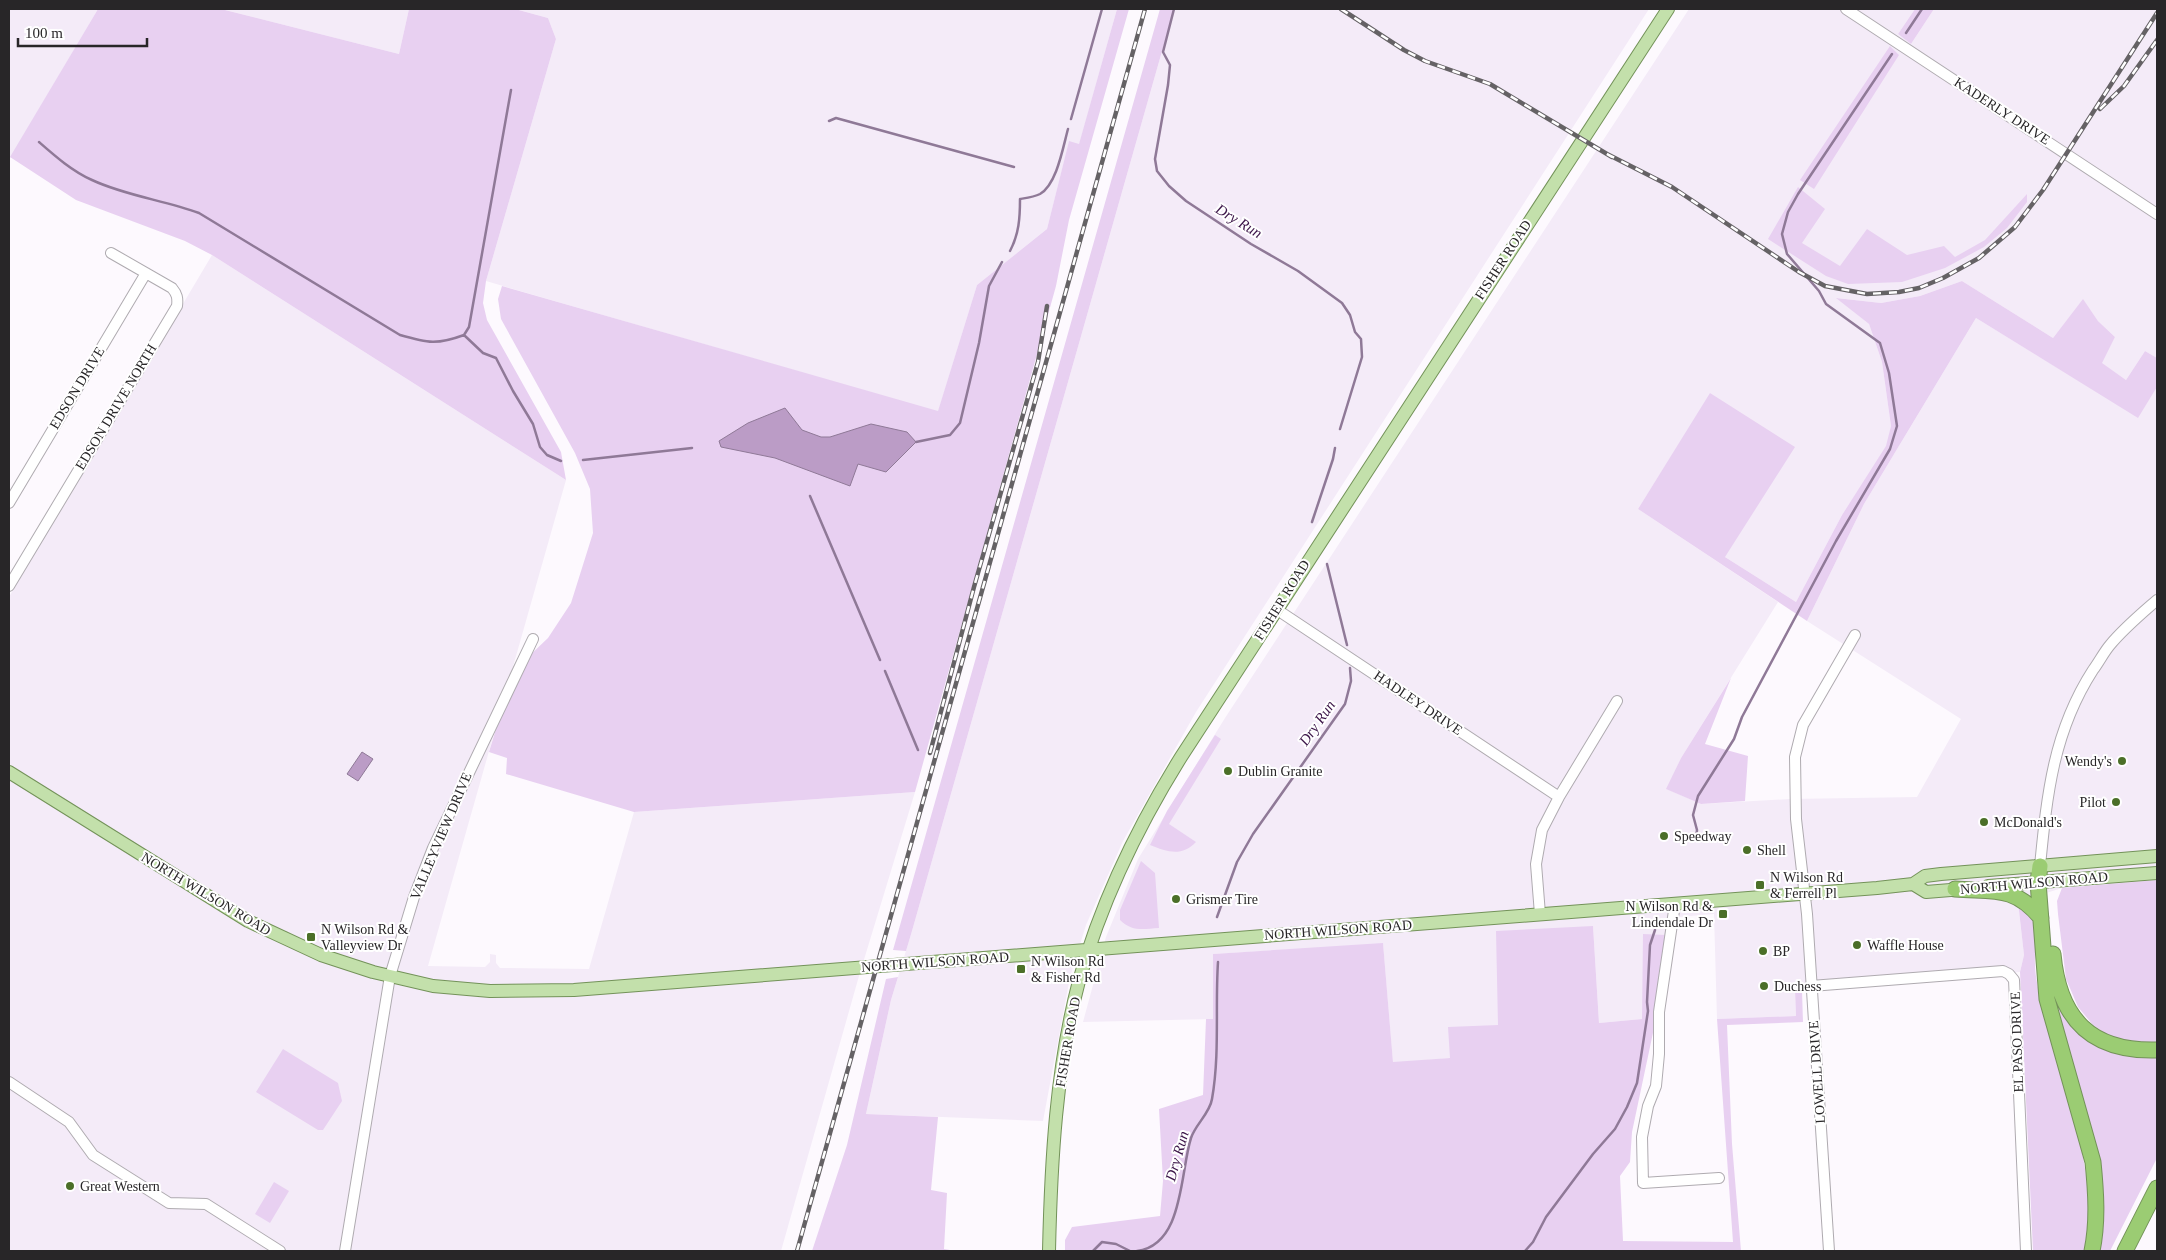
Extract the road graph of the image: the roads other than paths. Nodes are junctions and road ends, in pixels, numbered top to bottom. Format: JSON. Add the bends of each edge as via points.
{"nodes":[{"id":1,"x":1668,"y":9,"type":"edge"},
{"id":2,"x":1846,"y":9,"type":"edge"},
{"id":3,"x":2157,"y":214,"type":"edge"},
{"id":4,"x":111,"y":253,"type":"dead end"},
{"id":5,"x":146,"y":273,"type":"junction"},
{"id":6,"x":9,"y":503,"type":"edge"},
{"id":7,"x":9,"y":586,"type":"edge"},
{"id":8,"x":2157,"y":600,"type":"edge"},
{"id":9,"x":1276,"y":609,"type":"junction"},
{"id":10,"x":1855,"y":635,"type":"dead end"},
{"id":11,"x":533,"y":639,"type":"dead end"},
{"id":12,"x":1617,"y":701,"type":"dead end"},
{"id":13,"x":9,"y":772,"type":"edge"},
{"id":14,"x":1559,"y":797,"type":"junction"},
{"id":15,"x":2157,"y":856,"type":"edge"},
{"id":16,"x":2040,"y":866,"type":"junction"},
{"id":17,"x":2157,"y":872,"type":"edge"},
{"id":18,"x":2043,"y":882,"type":"junction"},
{"id":19,"x":1913,"y":884,"type":"junction"},
{"id":20,"x":1955,"y":889,"type":"junction"},
{"id":21,"x":1805,"y":894,"type":"junction"},
{"id":22,"x":1675,"y":904,"type":"junction"},
{"id":23,"x":1540,"y":914,"type":"junction"},
{"id":24,"x":2041,"y":918,"type":"junction"},
{"id":25,"x":1090,"y":951,"type":"junction"},
{"id":26,"x":390,"y":976,"type":"junction"},
{"id":27,"x":1811,"y":986,"type":"junction"},
{"id":28,"x":2157,"y":1050,"type":"edge"},
{"id":29,"x":9,"y":1082,"type":"edge"},
{"id":30,"x":1719,"y":1178,"type":"dead end"},
{"id":31,"x":2157,"y":1188,"type":"edge"},
{"id":32,"x":280,"y":1251,"type":"edge"},
{"id":33,"x":345,"y":1251,"type":"edge"},
{"id":34,"x":1049,"y":1251,"type":"edge"},
{"id":35,"x":1829,"y":1251,"type":"edge"},
{"id":36,"x":2026,"y":1251,"type":"edge"},
{"id":37,"x":2092,"y":1251,"type":"edge"},
{"id":38,"x":2125,"y":1251,"type":"edge"}],
"edges":[{"from":1,"to":9,"type":"main road","name":"FISHER ROAD"},
{"from":2,"to":3,"type":"street","name":"KADERLY DRIVE"},
{"from":4,"to":5,"type":"street","name":"EDSON DRIVE NORTH"},
{"from":5,"to":6,"type":"street","name":"EDSON DRIVE"},
{"from":5,"to":7,"type":"street","name":"EDSON DRIVE NORTH","via":[[172,288],[178,300],[177,306]]},
{"from":8,"to":16,"type":"street","via":[[2110,645],[2084,684],[2064,727],[2044,819]]},
{"from":9,"to":14,"type":"street","name":"HADLEY DRIVE"},
{"from":9,"to":25,"type":"main road","name":"FISHER ROAD","via":[[1154,802],[1116,883]]},
{"from":10,"to":21,"type":"street","name":"LOWELL DRIVE","via":[[1803,725],[1796,748],[1796,819]]},
{"from":11,"to":26,"type":"street","name":"VALLEYVIEW DRIVE","via":[[427,862]]},
{"from":12,"to":14,"type":"street"},
{"from":13,"to":26,"type":"main road","name":"NORTH WILSON ROAD","via":[[248,921],[321,955]]},
{"from":14,"to":23,"type":"street","via":[[1545,821],[1538,848]]},
{"from":15,"to":16,"type":"main road","name":"NORTH WILSON ROAD"},
{"from":16,"to":18,"type":"highway"},
{"from":16,"to":19,"type":"main road","name":"NORTH WILSON ROAD","via":[[1925,876]]},
{"from":17,"to":18,"type":"main road","name":"NORTH WILSON ROAD"},
{"from":18,"to":20,"type":"main road","name":"NORTH WILSON ROAD"},
{"from":18,"to":24,"type":"highway"},
{"from":18,"to":28,"type":"highway","via":[[2055,972],[2066,1006],[2085,1029],[2111,1044],[2127,1049]]},
{"from":19,"to":20,"type":"main road","name":"NORTH WILSON ROAD","via":[[1926,892]]},
{"from":19,"to":21,"type":"main road","name":"NORTH WILSON ROAD"},
{"from":20,"to":24,"type":"highway","via":[[2017,896]]},
{"from":21,"to":22,"type":"main road","name":"NORTH WILSON ROAD"},
{"from":21,"to":27,"type":"street","name":"LOWELL DRIVE"},
{"from":22,"to":23,"type":"main road","name":"NORTH WILSON ROAD"},
{"from":22,"to":30,"type":"street","via":[[1659,1012],[1656,1086],[1642,1137],[1643,1183]]},
{"from":23,"to":25,"type":"main road","name":"NORTH WILSON ROAD"},
{"from":24,"to":37,"type":"highway","via":[[2047,999],[2093,1162],[2096,1190]]},
{"from":25,"to":26,"type":"main road","name":"NORTH WILSON ROAD","via":[[528,992],[448,988]]},
{"from":25,"to":34,"type":"main road","name":"FISHER ROAD","via":[[1072,1010],[1060,1086]]},
{"from":26,"to":33,"type":"street","name":"VALLEYVIEW DRIVE"},
{"from":27,"to":35,"type":"street","name":"LOWELL DRIVE"},
{"from":27,"to":36,"type":"street","name":"EL PASO DRIVE","via":[[2003,971],[2010,974],[2014,980]]},
{"from":29,"to":32,"type":"street","via":[[69,1122],[93,1155],[169,1203],[206,1204]]},
{"from":31,"to":38,"type":"highway"}]}
